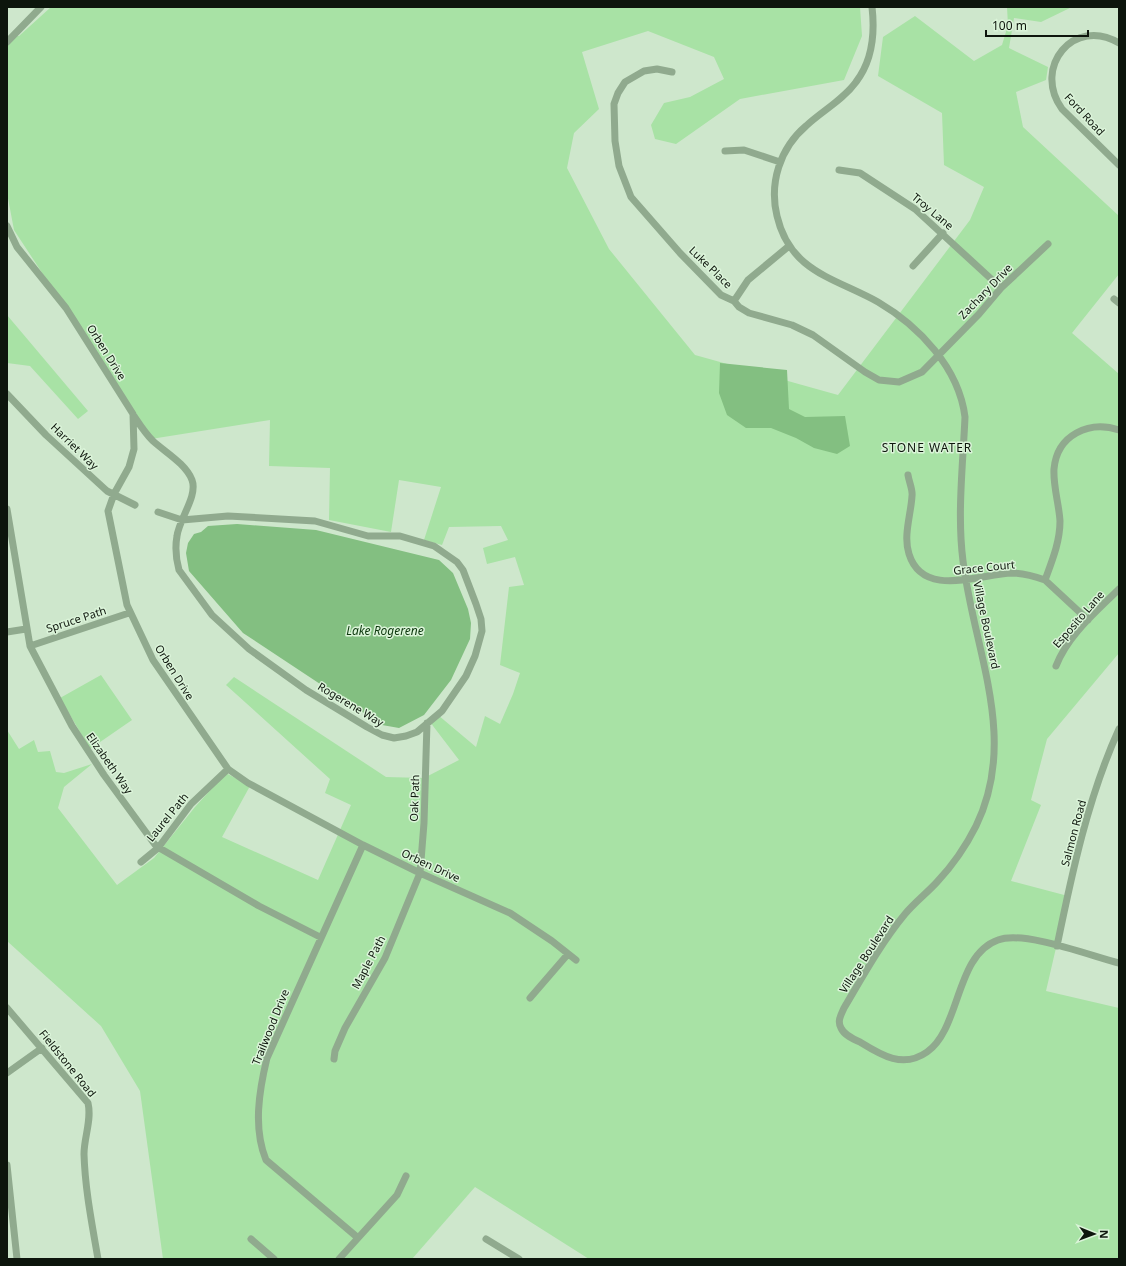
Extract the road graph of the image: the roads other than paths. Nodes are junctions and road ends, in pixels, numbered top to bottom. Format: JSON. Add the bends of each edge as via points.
{"nodes":[{"id":1,"x":41,"y":7,"type":"edge"},
{"id":2,"x":872,"y":7,"type":"edge"},
{"id":3,"x":7,"y":42,"type":"edge"},
{"id":4,"x":1119,"y":43,"type":"edge"},
{"id":5,"x":672,"y":72,"type":"dead end"},
{"id":6,"x":725,"y":151,"type":"dead end"},
{"id":7,"x":780,"y":162,"type":"junction"},
{"id":8,"x":1119,"y":165,"type":"edge"},
{"id":9,"x":839,"y":170,"type":"dead end"},
{"id":10,"x":7,"y":226,"type":"edge"},
{"id":11,"x":943,"y":233,"type":"junction"},
{"id":12,"x":1048,"y":244,"type":"dead end"},
{"id":13,"x":789,"y":246,"type":"junction"},
{"id":14,"x":913,"y":266,"type":"dead end"},
{"id":15,"x":1001,"y":288,"type":"junction"},
{"id":16,"x":734,"y":301,"type":"junction"},
{"id":17,"x":939,"y":355,"type":"junction"},
{"id":18,"x":7,"y":394,"type":"edge"},
{"id":19,"x":133,"y":414,"type":"junction"},
{"id":20,"x":1119,"y":430,"type":"edge"},
{"id":21,"x":908,"y":475,"type":"dead end"},
{"id":22,"x":114,"y":494,"type":"junction"},
{"id":23,"x":135,"y":505,"type":"dead end"},
{"id":24,"x":7,"y":509,"type":"edge"},
{"id":25,"x":158,"y":512,"type":"dead end"},
{"id":26,"x":182,"y":520,"type":"junction"},
{"id":27,"x":966,"y":580,"type":"junction"},
{"id":28,"x":1045,"y":580,"type":"junction"},
{"id":29,"x":1119,"y":589,"type":"edge"},
{"id":30,"x":129,"y":613,"type":"junction"},
{"id":31,"x":1088,"y":620,"type":"junction"},
{"id":32,"x":26,"y":629,"type":"junction"},
{"id":33,"x":7,"y":632,"type":"edge"},
{"id":34,"x":30,"y":646,"type":"junction"},
{"id":35,"x":1056,"y":666,"type":"dead end"},
{"id":36,"x":427,"y":723,"type":"junction"},
{"id":37,"x":1119,"y":729,"type":"edge"},
{"id":38,"x":228,"y":769,"type":"junction"},
{"id":39,"x":364,"y":845,"type":"junction"},
{"id":40,"x":158,"y":848,"type":"junction"},
{"id":41,"x":141,"y":862,"type":"dead end"},
{"id":42,"x":420,"y":873,"type":"junction"},
{"id":43,"x":320,"y":937,"type":"junction"},
{"id":44,"x":1057,"y":946,"type":"junction"},
{"id":45,"x":568,"y":954,"type":"junction"},
{"id":46,"x":576,"y":960,"type":"dead end"},
{"id":47,"x":1119,"y":963,"type":"edge"},
{"id":48,"x":530,"y":998,"type":"dead end"},
{"id":49,"x":7,"y":1008,"type":"edge"},
{"id":50,"x":42,"y":1048,"type":"junction"},
{"id":51,"x":334,"y":1059,"type":"dead end"},
{"id":52,"x":7,"y":1074,"type":"edge"},
{"id":53,"x":7,"y":1165,"type":"edge"},
{"id":54,"x":406,"y":1176,"type":"dead end"},
{"id":55,"x":357,"y":1237,"type":"junction"},
{"id":56,"x":251,"y":1240,"type":"dead end"},
{"id":57,"x":486,"y":1240,"type":"dead end"},
{"id":58,"x":17,"y":1259,"type":"edge"},
{"id":59,"x":98,"y":1259,"type":"edge"},
{"id":60,"x":274,"y":1259,"type":"edge"},
{"id":61,"x":339,"y":1259,"type":"edge"},
{"id":62,"x":520,"y":1259,"type":"edge"}],
"edges":[{"from":1,"to":3,"type":"street"},
{"from":2,"to":7,"type":"street","name":"Village Boulevard","via":[[873,40],[861,75],[848,91],[799,132]]},
{"from":4,"to":8,"type":"street","name":"Ford Road","via":[[1101,34],[1076,40],[1064,49],[1054,64],[1051,77],[1056,100]]},
{"from":5,"to":16,"type":"street","name":"Luke Place","via":[[657,69],[644,71],[625,82],[618,93],[614,104],[614,120],[619,166],[635,202],[707,282],[721,295]]},
{"from":6,"to":7,"type":"street","via":[[744,150]]},
{"from":7,"to":13,"type":"street","name":"Village Boulevard","via":[[774,185],[774,203],[779,224]]},
{"from":9,"to":11,"type":"street","name":"Troy Lane","via":[[860,173],[875,181],[916,209]]},
{"from":10,"to":19,"type":"street","name":"Orben Drive","via":[[10,237],[66,308]]},
{"from":11,"to":14,"type":"street"},
{"from":11,"to":15,"type":"street","name":"Troy Lane"},
{"from":12,"to":15,"type":"street","name":"Zachary Drive"},
{"from":13,"to":16,"type":"street","via":[[748,280]]},
{"from":13,"to":17,"type":"street","name":"Village Boulevard","via":[[805,264],[818,273],[878,302],[904,320]]},
{"from":15,"to":17,"type":"street","name":"Zachary Drive"},
{"from":16,"to":17,"type":"street","name":"Luke Place","via":[[749,313],[792,325],[813,335],[865,372],[886,381],[899,382],[914,377],[929,367]]},
{"from":17,"to":27,"type":"street","name":"Village Boulevard","via":[[958,386],[965,416],[960,528]]},
{"from":18,"to":22,"type":"street","name":"Harriet Way","via":[[75,462],[107,491]]},
{"from":19,"to":22,"type":"street","name":"Orben Drive","via":[[134,449],[129,467]]},
{"from":19,"to":26,"type":"street","name":"Rogerene Way","via":[[143,430],[184,468],[192,479],[193,494]]},
{"from":20,"to":28,"type":"street","via":[[1101,426],[1082,430],[1065,442],[1057,455],[1054,471],[1060,522],[1056,551]]},
{"from":21,"to":27,"type":"street","name":"Grace Court","via":[[912,494],[907,543],[910,558],[918,569],[931,578],[948,581]]},
{"from":22,"to":23,"type":"street","name":"Harriet Way"},
{"from":22,"to":30,"type":"street","name":"Orben Drive","via":[[108,517]]},
{"from":24,"to":32,"type":"street","name":"Elizabeth Way"},
{"from":25,"to":26,"type":"street"},
{"from":26,"to":36,"type":"street","name":"Rogerene Way","via":[[177,535],[176,561],[179,570],[212,615],[249,649],[306,690],[382,735],[394,738],[406,736]]},
{"from":26,"to":36,"type":"street","name":"Rogerene Way","via":[[228,516],[315,521],[368,536],[400,536],[416,540],[442,550],[457,562],[468,579],[481,619],[482,631],[466,676],[442,711]]},
{"from":27,"to":28,"type":"street","name":"Grace Court","via":[[1010,573],[1026,574]]},
{"from":27,"to":44,"type":"street","name":"Village Boulevard","via":[[994,721],[995,744],[985,805],[965,846],[947,871],[907,912],[884,941],[839,1018],[841,1029],[890,1059],[918,1057],[940,1038],[979,951],[990,943],[1007,938]]},
{"from":28,"to":31,"type":"street","name":"Grace Court"},
{"from":29,"to":31,"type":"street","name":"Esposito Lane"},
{"from":30,"to":34,"type":"street","name":"Spruce Path"},
{"from":30,"to":38,"type":"street","name":"Orben Drive","via":[[153,660]]},
{"from":31,"to":35,"type":"street","name":"Esposito Lane","via":[[1062,651]]},
{"from":32,"to":33,"type":"street"},
{"from":32,"to":34,"type":"street","name":"Elizabeth Way"},
{"from":34,"to":40,"type":"street","name":"Elizabeth Way","via":[[72,726],[104,775]]},
{"from":36,"to":42,"type":"street","name":"Oak Path"},
{"from":37,"to":44,"type":"street","name":"Salmon Road","via":[[1099,780],[1082,835]]},
{"from":38,"to":39,"type":"street","name":"Orben Drive","via":[[248,783]]},
{"from":38,"to":40,"type":"street","name":"Laurel Path","via":[[191,804]]},
{"from":39,"to":42,"type":"street","name":"Orben Drive"},
{"from":39,"to":43,"type":"street","name":"Trailwood Drive"},
{"from":40,"to":41,"type":"street","name":"Laurel Path"},
{"from":40,"to":43,"type":"street","name":"Elizabeth Way","via":[[259,906]]},
{"from":42,"to":45,"type":"street","name":"Orben Drive","via":[[510,913],[542,933]]},
{"from":42,"to":51,"type":"street","name":"Maple Path","via":[[385,958],[345,1028]]},
{"from":43,"to":55,"type":"street","name":"Trailwood Drive","via":[[267,1058],[261,1082],[258,1113],[260,1145],[266,1160]]},
{"from":44,"to":47,"type":"street","name":"Village Boulevard"},
{"from":45,"to":46,"type":"street","name":"Orben Drive"},
{"from":45,"to":48,"type":"street"},
{"from":49,"to":50,"type":"street","name":"Fieldstone Road"},
{"from":50,"to":52,"type":"street"},
{"from":50,"to":59,"type":"street","name":"Fieldstone Road","via":[[88,1103],[90,1113],[84,1147],[85,1166]]},
{"from":53,"to":58,"type":"street"},
{"from":54,"to":55,"type":"street","via":[[397,1195]]},
{"from":55,"to":61,"type":"street"},
{"from":56,"to":60,"type":"street"},
{"from":57,"to":62,"type":"street"}]}
